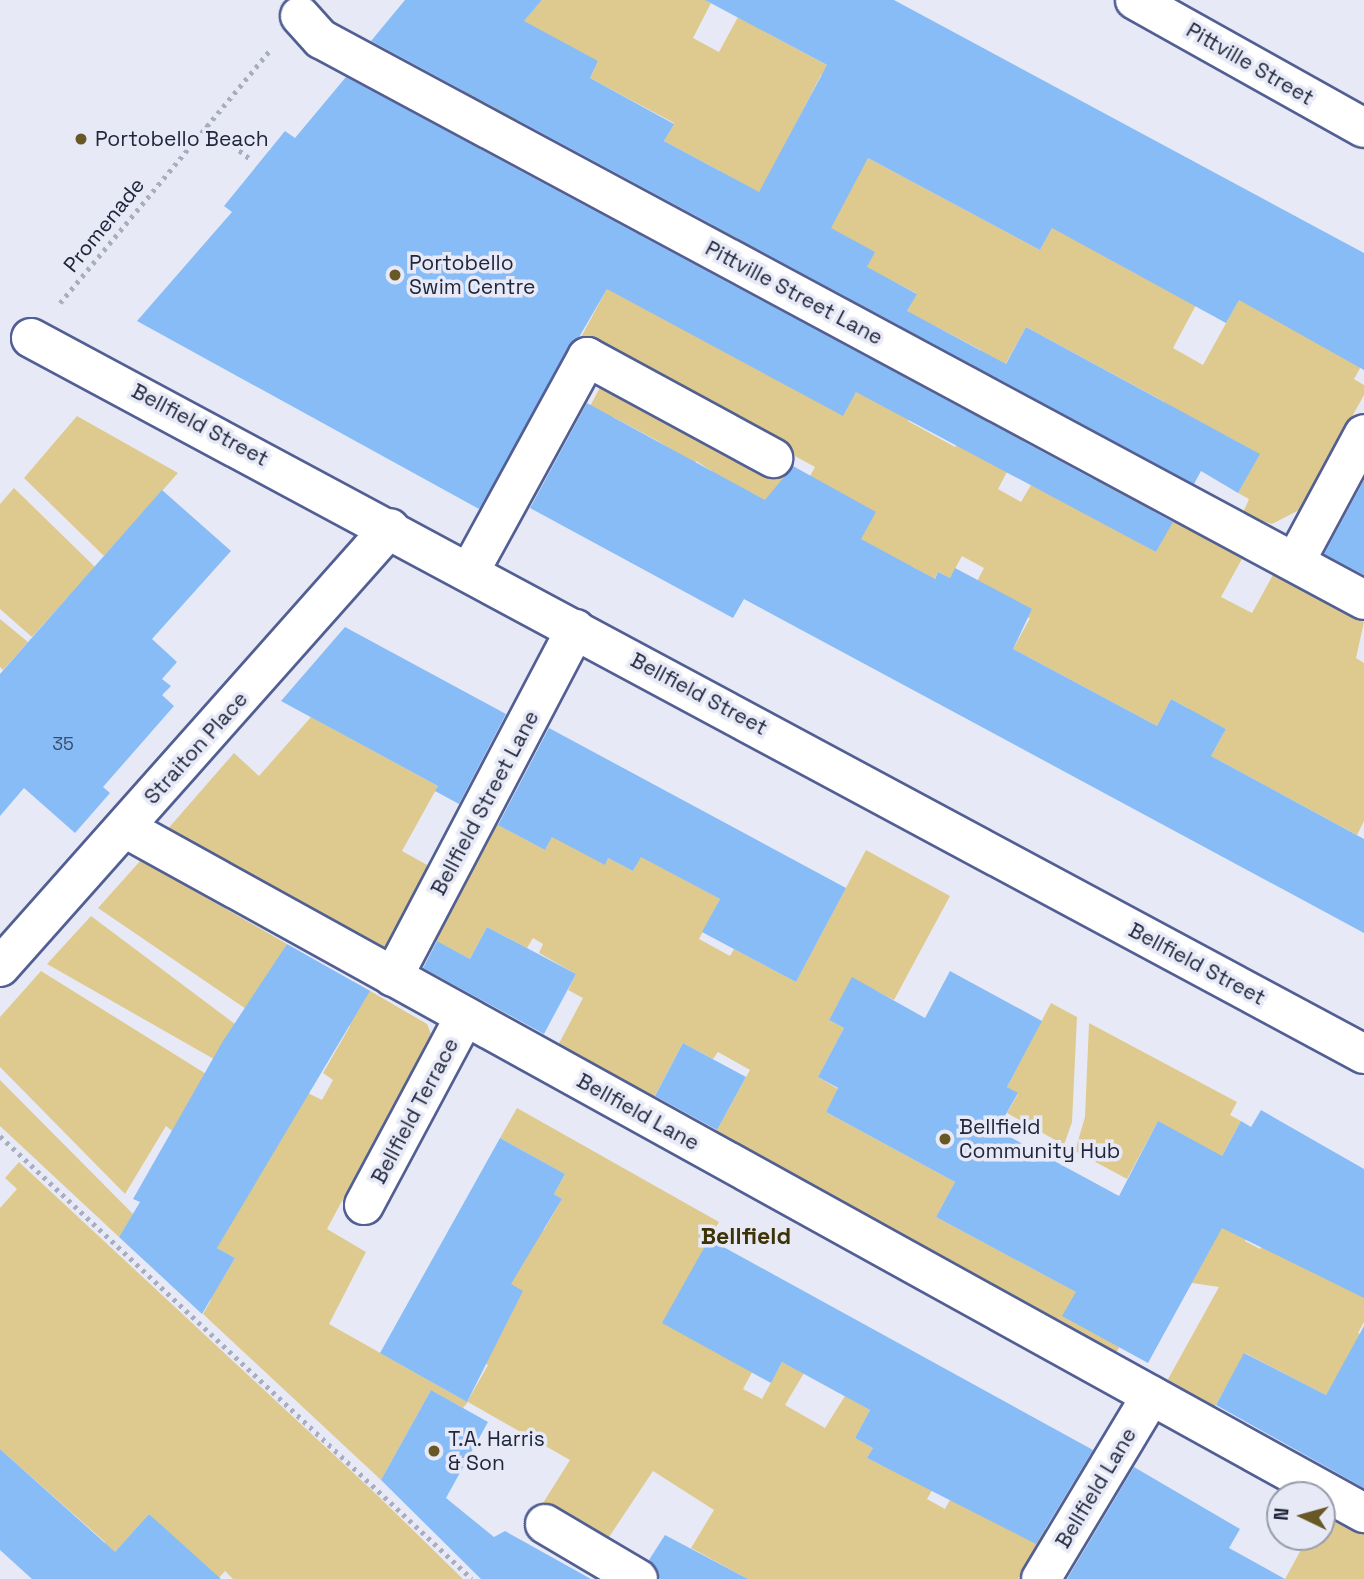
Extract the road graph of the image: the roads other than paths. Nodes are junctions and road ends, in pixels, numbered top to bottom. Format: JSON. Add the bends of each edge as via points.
{"nodes":[{"id":1,"x":1135,"y":0,"type":"edge"},
{"id":2,"x":310,"y":27,"type":"road end"},
{"id":3,"x":1364,"y":128,"type":"edge"},
{"id":4,"x":32,"y":338,"type":"road end"},
{"id":5,"x":1364,"y":433,"type":"edge"},
{"id":6,"x":773,"y":458,"type":"dead end"},
{"id":7,"x":390,"y":528,"type":"junction"},
{"id":8,"x":1295,"y":562,"type":"junction"},
{"id":9,"x":470,"y":571,"type":"junction"},
{"id":10,"x":1364,"y":600,"type":"edge"},
{"id":11,"x":576,"y":629,"type":"junction"},
{"id":12,"x":125,"y":828,"type":"junction"},
{"id":13,"x":0,"y":967,"type":"edge"},
{"id":14,"x":393,"y":977,"type":"junction"},
{"id":15,"x":465,"y":1016,"type":"junction"},
{"id":16,"x":1364,"y":1054,"type":"edge"},
{"id":17,"x":364,"y":1205,"type":"dead end"},
{"id":18,"x":1151,"y":1396,"type":"junction"},
{"id":19,"x":1364,"y":1513,"type":"edge"},
{"id":20,"x":545,"y":1524,"type":"dead end"},
{"id":21,"x":638,"y":1579,"type":"edge"},
{"id":22,"x":1041,"y":1579,"type":"edge"}],
"edges":[{"from":1,"to":3,"type":"street","name":"Pittville Street"},
{"from":2,"to":8,"type":"street","name":"Pittville Street Lane"},
{"from":4,"to":7,"type":"street","name":"Bellfield Street"},
{"from":5,"to":8,"type":"street"},
{"from":6,"to":9,"type":"street","via":[[587,357]]},
{"from":7,"to":9,"type":"street","name":"Bellfield Street"},
{"from":7,"to":12,"type":"street","name":"Straiton Place"},
{"from":8,"to":10,"type":"street","name":"Pittville Street Lane"},
{"from":9,"to":11,"type":"street","name":"Bellfield Street"},
{"from":11,"to":14,"type":"street","name":"Bellfield Street Lane"},
{"from":11,"to":16,"type":"street","name":"Bellfield Street"},
{"from":12,"to":13,"type":"street","name":"Straiton Place"},
{"from":12,"to":14,"type":"street","name":"Bellfield Lane"},
{"from":14,"to":15,"type":"street","name":"Bellfield Lane"},
{"from":15,"to":17,"type":"street","name":"Bellfield Terrace"},
{"from":15,"to":18,"type":"street","name":"Bellfield Lane"},
{"from":18,"to":19,"type":"street","name":"Bellfield Lane"},
{"from":18,"to":22,"type":"street","name":"Bellfield Lane"},
{"from":20,"to":21,"type":"street"}]}
